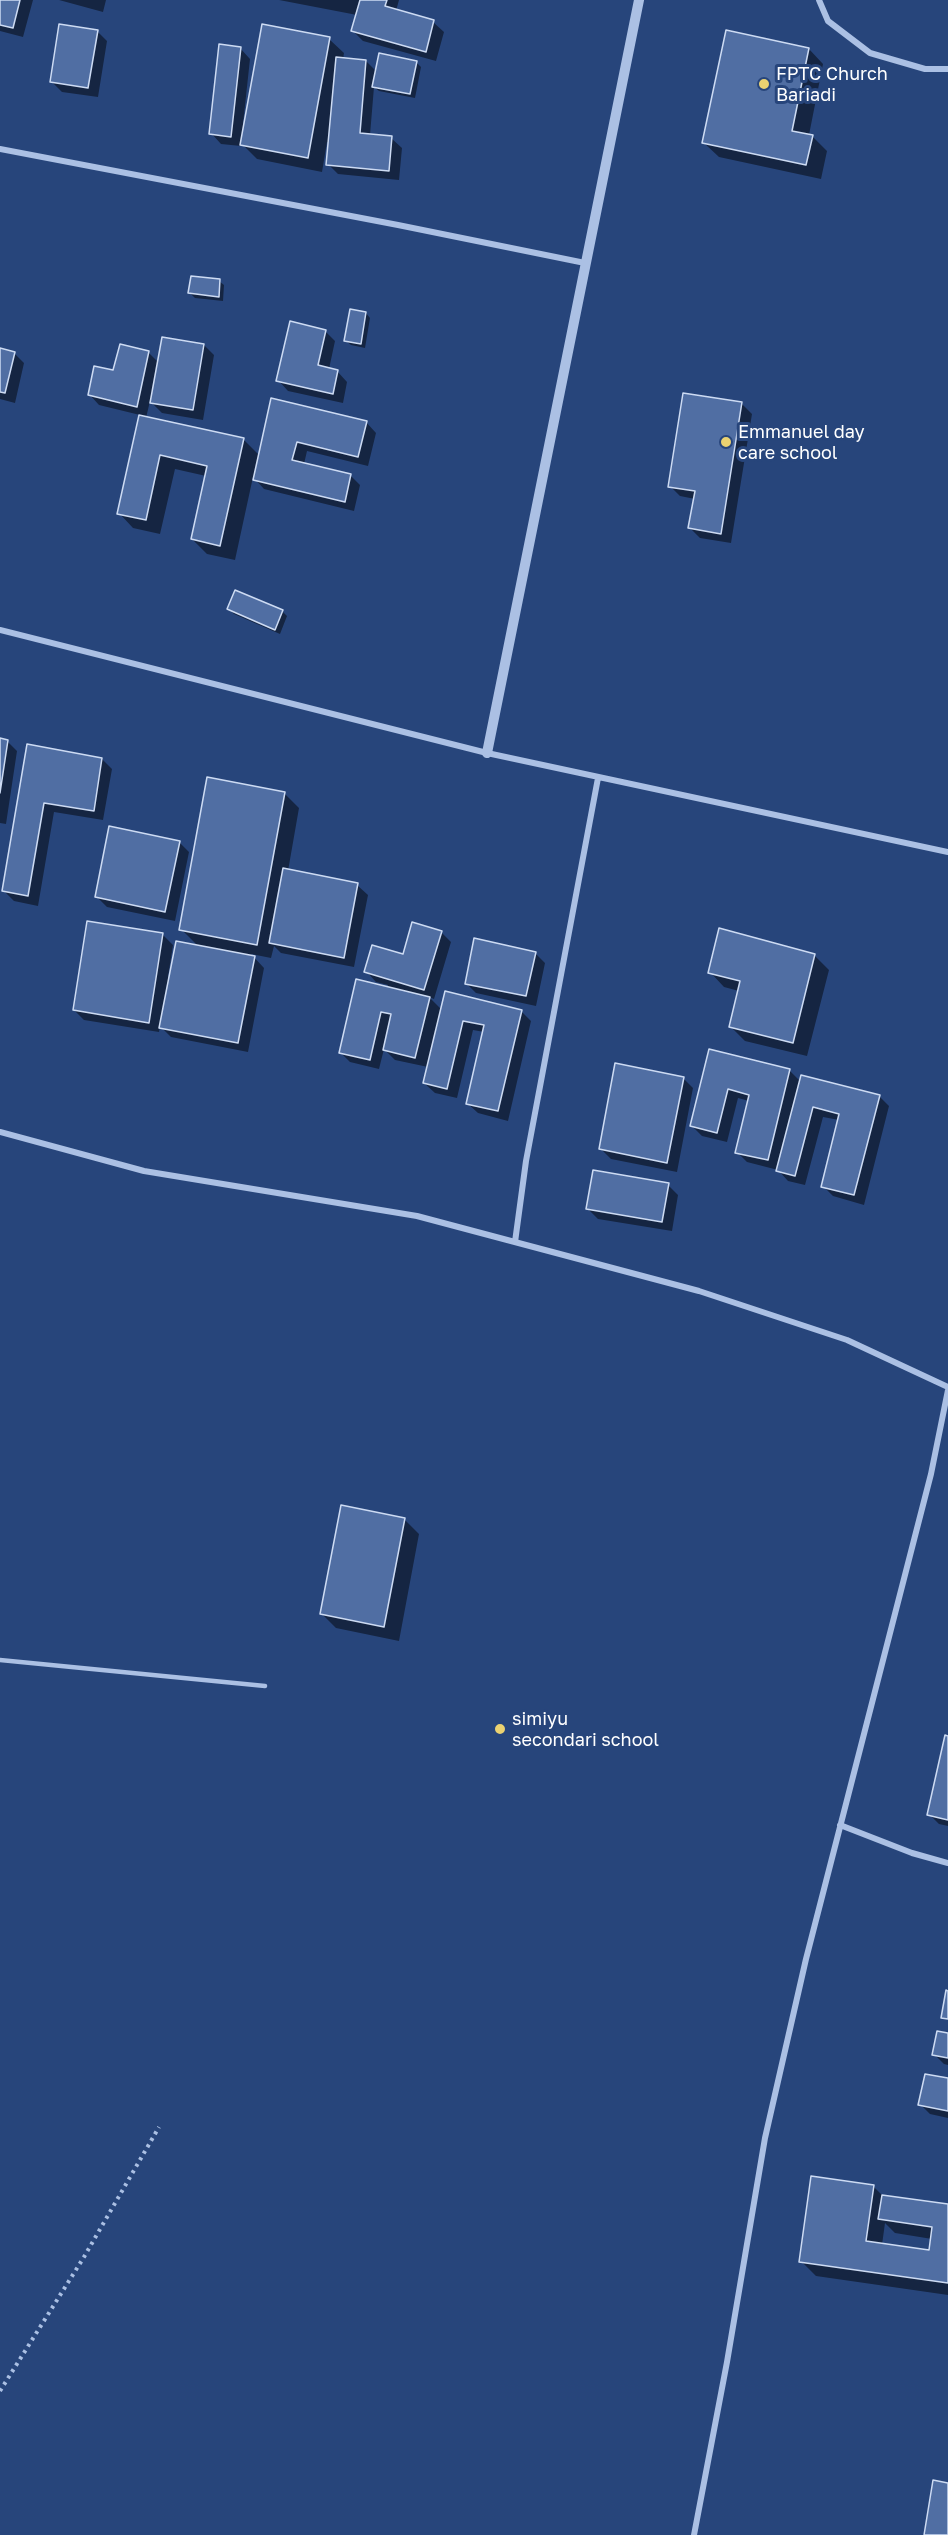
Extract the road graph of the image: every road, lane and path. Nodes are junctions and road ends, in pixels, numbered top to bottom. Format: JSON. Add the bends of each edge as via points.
{"nodes":[{"id":1,"x":639,"y":0,"type":"edge"},
{"id":2,"x":819,"y":0,"type":"edge"},
{"id":3,"x":948,"y":69,"type":"edge"},
{"id":4,"x":0,"y":149,"type":"edge"},
{"id":5,"x":585,"y":264,"type":"junction"},
{"id":6,"x":0,"y":630,"type":"edge"},
{"id":7,"x":486,"y":753,"type":"junction"},
{"id":8,"x":598,"y":778,"type":"junction"},
{"id":9,"x":948,"y":852,"type":"edge"},
{"id":10,"x":0,"y":1132,"type":"edge"},
{"id":11,"x":515,"y":1242,"type":"junction"},
{"id":12,"x":948,"y":1389,"type":"edge"},
{"id":13,"x":0,"y":1660,"type":"edge"},
{"id":14,"x":265,"y":1686,"type":"dead end"},
{"id":15,"x":840,"y":1825,"type":"junction"},
{"id":16,"x":948,"y":1863,"type":"edge"},
{"id":17,"x":159,"y":2127,"type":"dead end"},
{"id":18,"x":0,"y":2391,"type":"edge"},
{"id":19,"x":694,"y":2535,"type":"edge"}],
"edges":[{"from":1,"to":5,"type":"street"},
{"from":2,"to":3,"type":"street","via":[[828,21],[870,53],[925,69]]},
{"from":4,"to":5,"type":"street"},
{"from":5,"to":7,"type":"street"},
{"from":6,"to":7,"type":"street"},
{"from":7,"to":8,"type":"street"},
{"from":8,"to":9,"type":"street"},
{"from":8,"to":11,"type":"street","via":[[526,1161]]},
{"from":10,"to":11,"type":"street","via":[[144,1171],[417,1216]]},
{"from":11,"to":12,"type":"street","via":[[699,1291],[847,1340]]},
{"from":12,"to":15,"type":"street","via":[[931,1474]]},
{"from":13,"to":14,"type":"lane"},
{"from":15,"to":16,"type":"street"},
{"from":15,"to":19,"type":"street","via":[[765,2138]]},
{"from":17,"to":18,"type":"path"}]}
